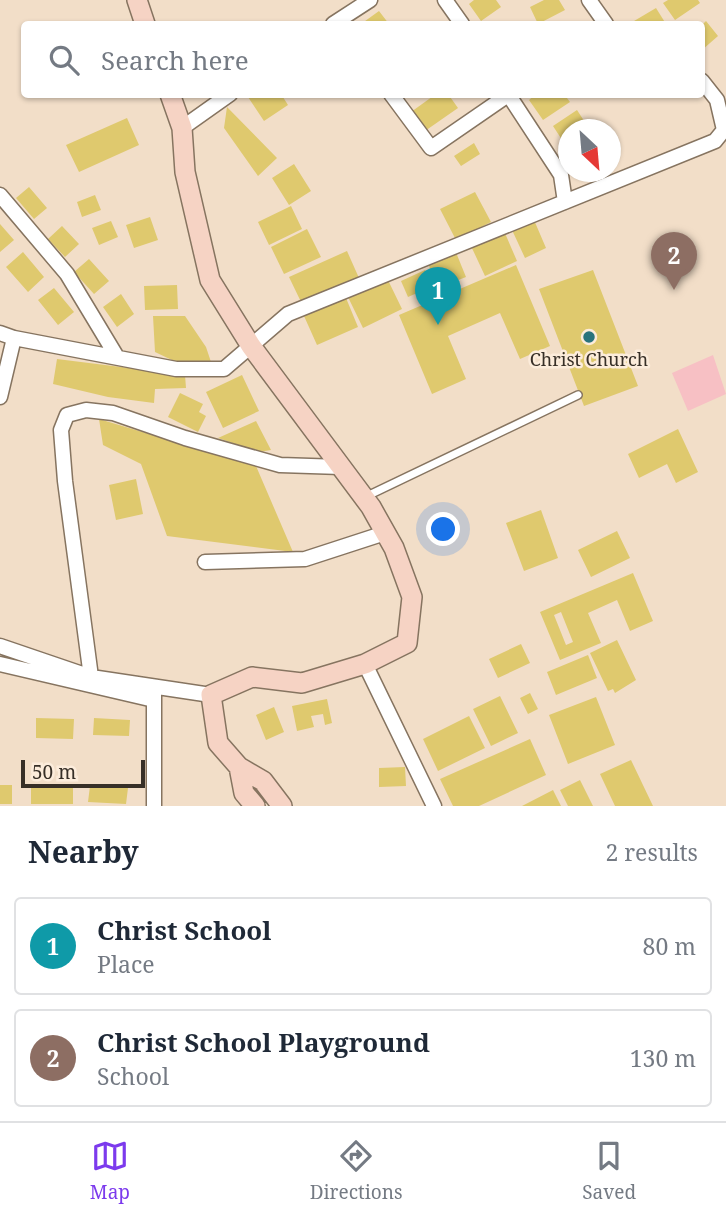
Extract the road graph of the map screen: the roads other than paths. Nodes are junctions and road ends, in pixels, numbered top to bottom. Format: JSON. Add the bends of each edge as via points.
{"nodes":[{"id":1,"x":136,"y":0,"type":"edge"},
{"id":2,"x":370,"y":0,"type":"edge"},
{"id":3,"x":445,"y":0,"type":"edge"},
{"id":4,"x":589,"y":0,"type":"edge"},
{"id":5,"x":144,"y":21,"type":"edge"},
{"id":6,"x":340,"y":21,"type":"edge"},
{"id":7,"x":460,"y":21,"type":"edge"},
{"id":8,"x":604,"y":21,"type":"edge"},
{"id":9,"x":705,"y":85,"type":"edge"},
{"id":10,"x":171,"y":98,"type":"edge"},
{"id":11,"x":224,"y":98,"type":"edge"},
{"id":12,"x":394,"y":98,"type":"edge"},
{"id":13,"x":504,"y":98,"type":"edge"},
{"id":14,"x":510,"y":98,"type":"edge"},
{"id":15,"x":182,"y":128,"type":"junction"},
{"id":16,"x":0,"y":195,"type":"edge"},
{"id":17,"x":565,"y":202,"type":"junction"},
{"id":18,"x":7,"y":336,"type":"edge"},
{"id":19,"x":251,"y":345,"type":"junction"},
{"id":20,"x":117,"y":357,"type":"junction"},
{"id":21,"x":578,"y":395,"type":"dead end"},
{"id":22,"x":0,"y":397,"type":"edge"},
{"id":23,"x":341,"y":467,"type":"junction"},
{"id":24,"x":364,"y":498,"type":"junction"},
{"id":25,"x":385,"y":533,"type":"junction"},
{"id":26,"x":205,"y":562,"type":"dead end"},
{"id":27,"x":0,"y":646,"type":"edge"},
{"id":28,"x":0,"y":664,"type":"edge"},
{"id":29,"x":365,"y":664,"type":"junction"},
{"id":30,"x":91,"y":677,"type":"junction"},
{"id":31,"x":154,"y":693,"type":"junction"},
{"id":32,"x":211,"y":695,"type":"junction"},
{"id":33,"x":239,"y":767,"type":"junction"},
{"id":34,"x":153,"y":806,"type":"edge"},
{"id":35,"x":255,"y":806,"type":"edge"},
{"id":36,"x":282,"y":806,"type":"edge"},
{"id":37,"x":434,"y":806,"type":"edge"}],
"edges":[{"from":1,"to":5,"type":"main road"},
{"from":2,"to":6,"type":"street"},
{"from":3,"to":7,"type":"street"},
{"from":4,"to":8,"type":"street"},
{"from":9,"to":17,"type":"street","via":[[717,100],[724,130],[715,141]]},
{"from":10,"to":15,"type":"main road"},
{"from":11,"to":15,"type":"street"},
{"from":12,"to":13,"type":"street","via":[[431,148]]},
{"from":14,"to":17,"type":"street","via":[[561,175]]},
{"from":15,"to":19,"type":"main road","via":[[185,172],[210,281]]},
{"from":16,"to":20,"type":"street","via":[[67,274]]},
{"from":17,"to":19,"type":"street","via":[[288,314]]},
{"from":18,"to":20,"type":"street"},
{"from":18,"to":22,"type":"street"},
{"from":19,"to":20,"type":"street","via":[[224,369],[176,369]]},
{"from":19,"to":23,"type":"main road"},
{"from":21,"to":24,"type":"lane"},
{"from":23,"to":24,"type":"main road"},
{"from":23,"to":30,"type":"street","via":[[280,466],[113,413],[86,410],[67,415],[61,430],[65,481]]},
{"from":24,"to":25,"type":"main road"},
{"from":25,"to":26,"type":"street","via":[[305,559]]},
{"from":25,"to":29,"type":"main road","via":[[412,597],[407,643]]},
{"from":27,"to":30,"type":"street"},
{"from":28,"to":31,"type":"street"},
{"from":29,"to":32,"type":"main road","via":[[302,683],[252,677]]},
{"from":29,"to":37,"type":"street"},
{"from":30,"to":31,"type":"street"},
{"from":31,"to":32,"type":"street"},
{"from":31,"to":34,"type":"street"},
{"from":32,"to":33,"type":"main road","via":[[218,743]]},
{"from":33,"to":35,"type":"main road","via":[[244,793]]},
{"from":33,"to":36,"type":"main road","via":[[263,781]]}]}
